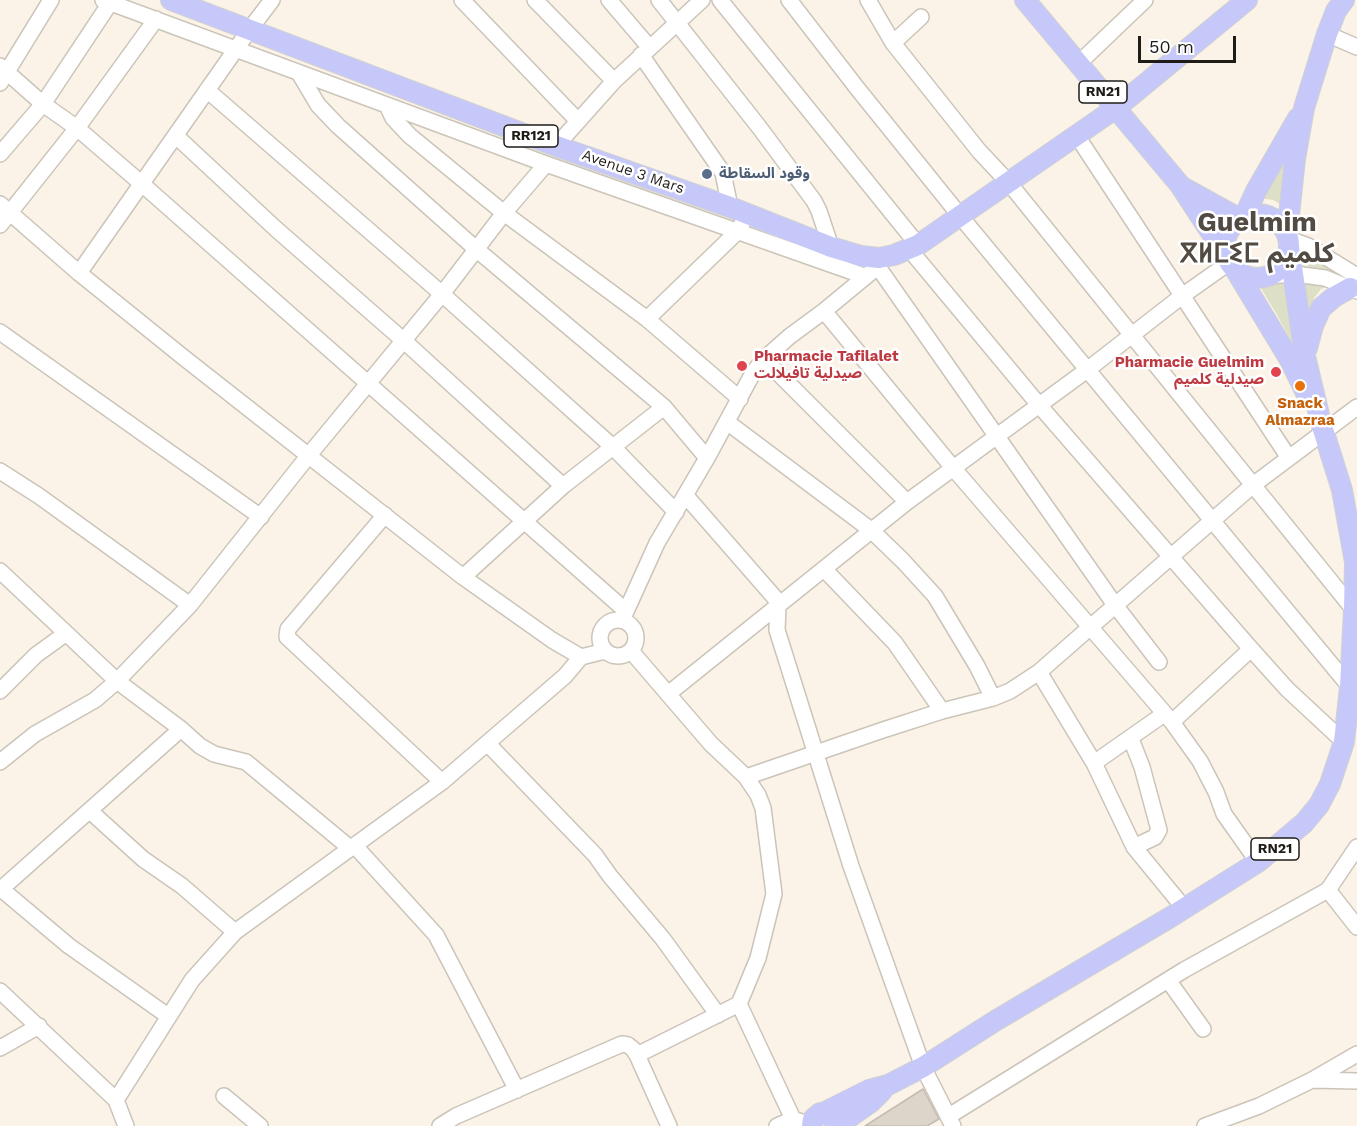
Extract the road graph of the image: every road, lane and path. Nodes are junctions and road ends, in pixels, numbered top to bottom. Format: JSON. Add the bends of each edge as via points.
{"nodes":[{"id":1,"x":51,"y":0,"type":"edge"},
{"id":2,"x":171,"y":0,"type":"edge"},
{"id":3,"x":273,"y":0,"type":"edge"},
{"id":4,"x":462,"y":0,"type":"edge"},
{"id":5,"x":535,"y":0,"type":"edge"},
{"id":6,"x":609,"y":0,"type":"edge"},
{"id":7,"x":659,"y":0,"type":"edge"},
{"id":8,"x":702,"y":0,"type":"edge"},
{"id":9,"x":720,"y":0,"type":"edge"},
{"id":10,"x":789,"y":0,"type":"edge"},
{"id":11,"x":868,"y":0,"type":"edge"},
{"id":12,"x":1025,"y":0,"type":"edge"},
{"id":13,"x":1247,"y":0,"type":"edge"},
{"id":14,"x":106,"y":1,"type":"edge"},
{"id":15,"x":1141,"y":1,"type":"edge"},
{"id":16,"x":1339,"y":4,"type":"edge"},
{"id":17,"x":921,"y":16,"type":"dead end"},
{"id":18,"x":156,"y":19,"type":"junction"},
{"id":19,"x":677,"y":23,"type":"junction"},
{"id":20,"x":250,"y":29,"type":"junction"},
{"id":21,"x":1327,"y":34,"type":"junction"},
{"id":22,"x":893,"y":43,"type":"junction"},
{"id":23,"x":1357,"y":47,"type":"edge"},
{"id":24,"x":235,"y":50,"type":"junction"},
{"id":25,"x":646,"y":52,"type":"junction"},
{"id":26,"x":1079,"y":63,"type":"junction"},
{"id":27,"x":2,"y":73,"type":"edge"},
{"id":28,"x":299,"y":73,"type":"junction"},
{"id":29,"x":614,"y":81,"type":"junction"},
{"id":30,"x":207,"y":90,"type":"junction"},
{"id":31,"x":43,"y":104,"type":"junction"},
{"id":32,"x":387,"y":105,"type":"junction"},
{"id":33,"x":1116,"y":108,"type":"junction"},
{"id":34,"x":1304,"y":108,"type":"junction"},
{"id":35,"x":577,"y":120,"type":"junction"},
{"id":36,"x":77,"y":128,"type":"junction"},
{"id":37,"x":1077,"y":135,"type":"junction"},
{"id":38,"x":176,"y":136,"type":"junction"},
{"id":39,"x":556,"y":146,"type":"junction"},
{"id":40,"x":0,"y":154,"type":"edge"},
{"id":41,"x":546,"y":164,"type":"junction"},
{"id":42,"x":1009,"y":183,"type":"junction"},
{"id":43,"x":142,"y":184,"type":"junction"},
{"id":44,"x":668,"y":185,"type":"junction"},
{"id":45,"x":1180,"y":185,"type":"junction"},
{"id":46,"x":660,"y":204,"type":"junction"},
{"id":47,"x":730,"y":207,"type":"junction"},
{"id":48,"x":5,"y":208,"type":"edge"},
{"id":49,"x":504,"y":213,"type":"junction"},
{"id":50,"x":749,"y":214,"type":"junction"},
{"id":51,"x":961,"y":217,"type":"junction"},
{"id":52,"x":1242,"y":218,"type":"junction"},
{"id":53,"x":0,"y":225,"type":"edge"},
{"id":54,"x":737,"y":232,"type":"junction"},
{"id":55,"x":1288,"y":240,"type":"junction"},
{"id":56,"x":831,"y":247,"type":"junction"},
{"id":57,"x":476,"y":249,"type":"junction"},
{"id":58,"x":907,"y":250,"type":"junction"},
{"id":59,"x":1231,"y":263,"type":"junction"},
{"id":60,"x":878,"y":267,"type":"junction"},
{"id":61,"x":79,"y":273,"type":"junction"},
{"id":62,"x":1294,"y":274,"type":"junction"},
{"id":63,"x":864,"y":276,"type":"junction"},
{"id":64,"x":1267,"y":276,"type":"junction"},
{"id":65,"x":1355,"y":285,"type":"edge"},
{"id":66,"x":442,"y":294,"type":"junction"},
{"id":67,"x":1182,"y":296,"type":"junction"},
{"id":68,"x":825,"y":311,"type":"junction"},
{"id":69,"x":646,"y":319,"type":"junction"},
{"id":70,"x":0,"y":332,"type":"edge"},
{"id":71,"x":1131,"y":335,"type":"junction"},
{"id":72,"x":403,"y":340,"type":"junction"},
{"id":73,"x":1305,"y":357,"type":"junction"},
{"id":74,"x":764,"y":359,"type":"junction"},
{"id":75,"x":1087,"y":370,"type":"junction"},
{"id":76,"x":368,"y":385,"type":"junction"},
{"id":77,"x":740,"y":399,"type":"junction"},
{"id":78,"x":1038,"y":405,"type":"junction"},
{"id":79,"x":664,"y":407,"type":"junction"},
{"id":80,"x":1357,"y":407,"type":"edge"},
{"id":81,"x":728,"y":422,"type":"junction"},
{"id":82,"x":1322,"y":427,"type":"junction"},
{"id":83,"x":996,"y":437,"type":"junction"},
{"id":84,"x":613,"y":447,"type":"junction"},
{"id":85,"x":309,"y":455,"type":"junction"},
{"id":86,"x":707,"y":458,"type":"junction"},
{"id":87,"x":1289,"y":458,"type":"junction"},
{"id":88,"x":954,"y":469,"type":"junction"},
{"id":89,"x":0,"y":471,"type":"edge"},
{"id":90,"x":1253,"y":485,"type":"junction"},
{"id":91,"x":563,"y":486,"type":"junction"},
{"id":92,"x":686,"y":496,"type":"junction"},
{"id":93,"x":907,"y":502,"type":"junction"},
{"id":94,"x":676,"y":512,"type":"junction"},
{"id":95,"x":385,"y":515,"type":"junction"},
{"id":96,"x":261,"y":517,"type":"junction"},
{"id":97,"x":1211,"y":521,"type":"junction"},
{"id":98,"x":522,"y":522,"type":"junction"},
{"id":99,"x":871,"y":530,"type":"junction"},
{"id":100,"x":1170,"y":556,"type":"junction"},
{"id":101,"x":824,"y":569,"type":"junction"},
{"id":102,"x":0,"y":571,"type":"edge"},
{"id":103,"x":463,"y":576,"type":"junction"},
{"id":104,"x":190,"y":605,"type":"junction"},
{"id":105,"x":1115,"y":605,"type":"junction"},
{"id":106,"x":778,"y":607,"type":"junction"},
{"id":107,"x":1354,"y":610,"type":"junction"},
{"id":108,"x":624,"y":616,"type":"junction"},
{"id":109,"x":1089,"y":627,"type":"junction"},
{"id":110,"x":65,"y":634,"type":"junction"},
{"id":111,"x":1251,"y":649,"type":"junction"},
{"id":112,"x":605,"y":651,"type":"junction"},
{"id":113,"x":631,"y":651,"type":"junction"},
{"id":114,"x":581,"y":657,"type":"junction"},
{"id":115,"x":1158,"y":662,"type":"dead end"},
{"id":116,"x":1039,"y":672,"type":"junction"},
{"id":117,"x":117,"y":681,"type":"junction"},
{"id":118,"x":1350,"y":687,"type":"junction"},
{"id":119,"x":0,"y":691,"type":"edge"},
{"id":120,"x":668,"y":694,"type":"junction"},
{"id":121,"x":993,"y":698,"type":"junction"},
{"id":122,"x":942,"y":711,"type":"junction"},
{"id":123,"x":1168,"y":718,"type":"junction"},
{"id":124,"x":181,"y":729,"type":"junction"},
{"id":125,"x":1131,"y":739,"type":"junction"},
{"id":126,"x":1344,"y":742,"type":"junction"},
{"id":127,"x":488,"y":744,"type":"junction"},
{"id":128,"x":815,"y":754,"type":"junction"},
{"id":129,"x":0,"y":762,"type":"edge"},
{"id":130,"x":1094,"y":763,"type":"junction"},
{"id":131,"x":746,"y":777,"type":"junction"},
{"id":132,"x":442,"y":782,"type":"junction"},
{"id":133,"x":90,"y":811,"type":"junction"},
{"id":134,"x":352,"y":847,"type":"junction"},
{"id":135,"x":1134,"y":847,"type":"junction"},
{"id":136,"x":1357,"y":847,"type":"edge"},
{"id":137,"x":1258,"y":862,"type":"junction"},
{"id":138,"x":0,"y":889,"type":"edge"},
{"id":139,"x":1328,"y":890,"type":"junction"},
{"id":140,"x":1184,"y":908,"type":"junction"},
{"id":141,"x":1357,"y":927,"type":"edge"},
{"id":142,"x":235,"y":932,"type":"junction"},
{"id":143,"x":1168,"y":980,"type":"junction"},
{"id":144,"x":0,"y":991,"type":"edge"},
{"id":145,"x":739,"y":1004,"type":"junction"},
{"id":146,"x":718,"y":1015,"type":"junction"},
{"id":147,"x":168,"y":1016,"type":"junction"},
{"id":148,"x":39,"y":1026,"type":"junction"},
{"id":149,"x":1203,"y":1029,"type":"dead end"},
{"id":150,"x":0,"y":1048,"type":"edge"},
{"id":151,"x":1357,"y":1054,"type":"edge"},
{"id":152,"x":637,"y":1055,"type":"junction"},
{"id":153,"x":923,"y":1067,"type":"junction"},
{"id":154,"x":1312,"y":1080,"type":"junction"},
{"id":155,"x":1357,"y":1081,"type":"edge"},
{"id":156,"x":517,"y":1090,"type":"junction"},
{"id":157,"x":224,"y":1096,"type":"dead end"},
{"id":158,"x":116,"y":1100,"type":"junction"},
{"id":159,"x":951,"y":1121,"type":"edge"},
{"id":160,"x":818,"y":1122,"type":"edge"},
{"id":161,"x":256,"y":1124,"type":"edge"},
{"id":162,"x":126,"y":1126,"type":"edge"},
{"id":163,"x":440,"y":1126,"type":"edge"},
{"id":164,"x":669,"y":1126,"type":"edge"},
{"id":165,"x":777,"y":1126,"type":"edge"},
{"id":166,"x":1204,"y":1126,"type":"edge"}],
"edges":[{"from":1,"to":27,"type":"street"},
{"from":2,"to":20,"type":"main road","name":"Avenue 3 Mars","number":"RR121"},
{"from":3,"to":20,"type":"street"},
{"from":4,"to":35,"type":"street"},
{"from":5,"to":29,"type":"street"},
{"from":6,"to":25,"type":"street"},
{"from":7,"to":19,"type":"street"},
{"from":8,"to":19,"type":"street"},
{"from":9,"to":58,"type":"street"},
{"from":10,"to":51,"type":"street"},
{"from":11,"to":22,"type":"street"},
{"from":12,"to":26,"type":"main road","number":"RN21"},
{"from":13,"to":33,"type":"main road"},
{"from":14,"to":18,"type":"street"},
{"from":14,"to":31,"type":"street"},
{"from":15,"to":26,"type":"street"},
{"from":16,"to":21,"type":"main road"},
{"from":17,"to":22,"type":"street"},
{"from":18,"to":24,"type":"street"},
{"from":18,"to":36,"type":"street"},
{"from":19,"to":25,"type":"street"},
{"from":19,"to":56,"type":"street","via":[[814,201]]},
{"from":20,"to":24,"type":"street"},
{"from":20,"to":39,"type":"main road","name":"Avenue 3 Mars","number":"RR121"},
{"from":21,"to":23,"type":"street"},
{"from":21,"to":34,"type":"main road"},
{"from":22,"to":42,"type":"street"},
{"from":24,"to":28,"type":"street"},
{"from":24,"to":30,"type":"street"},
{"from":25,"to":29,"type":"street"},
{"from":25,"to":47,"type":"street","via":[[723,172]]},
{"from":26,"to":33,"type":"main road","number":"RN21"},
{"from":27,"to":31,"type":"street"},
{"from":28,"to":32,"type":"street"},
{"from":28,"to":57,"type":"street","via":[[318,105],[338,126]]},
{"from":29,"to":35,"type":"street"},
{"from":30,"to":38,"type":"street"},
{"from":30,"to":66,"type":"street"},
{"from":31,"to":36,"type":"street"},
{"from":31,"to":40,"type":"street"},
{"from":32,"to":41,"type":"street"},
{"from":32,"to":49,"type":"street","via":[[410,136]]},
{"from":33,"to":37,"type":"main road"},
{"from":33,"to":45,"type":"main road","number":"RN21"},
{"from":34,"to":52,"type":"main road"},
{"from":34,"to":55,"type":"main road"},
{"from":35,"to":39,"type":"street"},
{"from":36,"to":43,"type":"street"},
{"from":36,"to":48,"type":"street"},
{"from":37,"to":42,"type":"main road"},
{"from":37,"to":67,"type":"street"},
{"from":38,"to":43,"type":"street"},
{"from":38,"to":72,"type":"street","via":[[276,230]]},
{"from":39,"to":44,"type":"main road","name":"Avenue 3 Mars","number":"RR121"},
{"from":41,"to":46,"type":"street"},
{"from":41,"to":49,"type":"street"},
{"from":42,"to":51,"type":"main road"},
{"from":42,"to":71,"type":"street"},
{"from":43,"to":61,"type":"street"},
{"from":43,"to":76,"type":"street"},
{"from":44,"to":46,"type":"street"},
{"from":44,"to":47,"type":"main road","name":"Avenue 3 Mars","number":"RR121"},
{"from":45,"to":52,"type":"main road","number":"RN21"},
{"from":45,"to":59,"type":"main road","number":"RN21"},
{"from":46,"to":54,"type":"street"},
{"from":47,"to":50,"type":"main road","name":"Avenue 3 Mars","number":"RR121"},
{"from":48,"to":53,"type":"street"},
{"from":48,"to":61,"type":"street"},
{"from":49,"to":57,"type":"street"},
{"from":49,"to":69,"type":"street"},
{"from":50,"to":54,"type":"street"},
{"from":50,"to":56,"type":"main road","name":"Avenue 3 Mars","number":"RR121"},
{"from":51,"to":58,"type":"main road"},
{"from":51,"to":75,"type":"street"},
{"from":52,"to":55,"type":"main road","number":"RN21","via":[[1266,215],[1281,224]]},
{"from":52,"to":59,"type":"main road","via":[[1227,236],[1226,250]]},
{"from":54,"to":63,"type":"street"},
{"from":54,"to":69,"type":"street"},
{"from":55,"to":62,"type":"main road","number":"RN21"},
{"from":55,"to":64,"type":"main road","via":[[1285,262]]},
{"from":55,"to":65,"type":"street","via":[[1308,246]]},
{"from":56,"to":58,"type":"main road","name":"Avenue 3 Mars","number":"RR121","via":[[879,258]]},
{"from":57,"to":66,"type":"street"},
{"from":57,"to":79,"type":"street"},
{"from":58,"to":60,"type":"street"},
{"from":58,"to":78,"type":"street"},
{"from":59,"to":64,"type":"main road","via":[[1250,277]]},
{"from":59,"to":67,"type":"street"},
{"from":59,"to":82,"type":"main road","number":"RN21","via":[[1290,360]]},
{"from":60,"to":63,"type":"street"},
{"from":60,"to":83,"type":"street"},
{"from":61,"to":85,"type":"street"},
{"from":62,"to":64,"type":"street"},
{"from":62,"to":65,"type":"street"},
{"from":62,"to":73,"type":"main road","number":"RN21"},
{"from":63,"to":68,"type":"street"},
{"from":65,"to":73,"type":"main road","via":[[1321,308]]},
{"from":66,"to":72,"type":"street"},
{"from":66,"to":84,"type":"street"},
{"from":67,"to":71,"type":"street"},
{"from":67,"to":87,"type":"street"},
{"from":68,"to":74,"type":"street"},
{"from":68,"to":88,"type":"street"},
{"from":69,"to":77,"type":"street"},
{"from":70,"to":96,"type":"street"},
{"from":71,"to":75,"type":"street"},
{"from":71,"to":90,"type":"street"},
{"from":72,"to":76,"type":"street"},
{"from":72,"to":91,"type":"street"},
{"from":73,"to":82,"type":"main road","number":"RN21"},
{"from":74,"to":77,"type":"street"},
{"from":74,"to":93,"type":"street"},
{"from":75,"to":78,"type":"street"},
{"from":75,"to":97,"type":"street"},
{"from":76,"to":85,"type":"street"},
{"from":76,"to":98,"type":"street"},
{"from":77,"to":81,"type":"street"},
{"from":78,"to":83,"type":"street"},
{"from":78,"to":100,"type":"street"},
{"from":79,"to":84,"type":"street"},
{"from":79,"to":86,"type":"street"},
{"from":80,"to":82,"type":"street"},
{"from":81,"to":86,"type":"street"},
{"from":81,"to":99,"type":"street"},
{"from":82,"to":87,"type":"street"},
{"from":82,"to":107,"type":"main road","number":"RN21","via":[[1342,490],[1354,562]]},
{"from":83,"to":88,"type":"street"},
{"from":83,"to":105,"type":"street"},
{"from":84,"to":91,"type":"street"},
{"from":84,"to":94,"type":"street"},
{"from":85,"to":95,"type":"street"},
{"from":85,"to":96,"type":"street"},
{"from":86,"to":92,"type":"street"},
{"from":87,"to":90,"type":"street"},
{"from":88,"to":93,"type":"street"},
{"from":88,"to":109,"type":"street"},
{"from":89,"to":104,"type":"street"},
{"from":90,"to":97,"type":"street"},
{"from":90,"to":107,"type":"street"},
{"from":91,"to":98,"type":"street"},
{"from":92,"to":94,"type":"street"},
{"from":92,"to":106,"type":"street","via":[[772,594]]},
{"from":93,"to":99,"type":"street"},
{"from":94,"to":108,"type":"street"},
{"from":95,"to":103,"type":"street"},
{"from":95,"to":132,"type":"street","via":[[288,628],[287,637]]},
{"from":96,"to":104,"type":"street"},
{"from":97,"to":100,"type":"street"},
{"from":97,"to":118,"type":"street"},
{"from":98,"to":103,"type":"street"},
{"from":98,"to":108,"type":"street"},
{"from":99,"to":101,"type":"street"},
{"from":99,"to":121,"type":"street","via":[[935,596]]},
{"from":100,"to":105,"type":"street"},
{"from":100,"to":111,"type":"street"},
{"from":101,"to":106,"type":"street"},
{"from":101,"to":122,"type":"street","via":[[895,643]]},
{"from":102,"to":110,"type":"street"},
{"from":103,"to":114,"type":"street"},
{"from":104,"to":117,"type":"street"},
{"from":105,"to":109,"type":"street"},
{"from":105,"to":115,"type":"street"},
{"from":106,"to":120,"type":"street"},
{"from":106,"to":128,"type":"street","via":[[777,630]]},
{"from":107,"to":118,"type":"main road","number":"RN21"},
{"from":108,"to":112,"type":"street","via":[[602,630],[600,641]]},
{"from":108,"to":113,"type":"street","via":[[636,633]]},
{"from":109,"to":116,"type":"street"},
{"from":109,"to":123,"type":"street"},
{"from":110,"to":117,"type":"street"},
{"from":110,"to":119,"type":"street","via":[[36,655]]},
{"from":111,"to":123,"type":"street"},
{"from":111,"to":126,"type":"street"},
{"from":112,"to":113,"type":"street","via":[[615,656]]},
{"from":112,"to":114,"type":"street"},
{"from":113,"to":120,"type":"street"},
{"from":114,"to":127,"type":"street"},
{"from":116,"to":121,"type":"street"},
{"from":116,"to":130,"type":"street"},
{"from":117,"to":124,"type":"street"},
{"from":117,"to":129,"type":"street","via":[[95,700],[35,734]]},
{"from":118,"to":126,"type":"main road","number":"RN21"},
{"from":120,"to":131,"type":"street"},
{"from":121,"to":122,"type":"street"},
{"from":122,"to":128,"type":"street"},
{"from":123,"to":125,"type":"street"},
{"from":123,"to":137,"type":"street","via":[[1200,761],[1224,814]]},
{"from":124,"to":133,"type":"street"},
{"from":124,"to":134,"type":"street","via":[[208,751],[246,762]]},
{"from":125,"to":130,"type":"street"},
{"from":125,"to":135,"type":"street","via":[[1159,830],[1155,837]]},
{"from":126,"to":137,"type":"main road","number":"RN21","via":[[1319,805]]},
{"from":127,"to":132,"type":"street"},
{"from":127,"to":146,"type":"street","via":[[595,855]]},
{"from":128,"to":131,"type":"street"},
{"from":128,"to":153,"type":"street"},
{"from":130,"to":135,"type":"street"},
{"from":131,"to":145,"type":"street","via":[[764,808],[774,894],[758,958]]},
{"from":132,"to":134,"type":"street"},
{"from":133,"to":138,"type":"street"},
{"from":133,"to":142,"type":"street"},
{"from":134,"to":142,"type":"street"},
{"from":134,"to":156,"type":"street","via":[[436,935]]},
{"from":135,"to":140,"type":"street"},
{"from":136,"to":139,"type":"street"},
{"from":137,"to":140,"type":"main road","number":"RN21"},
{"from":138,"to":147,"type":"street","via":[[69,946]]},
{"from":139,"to":141,"type":"street"},
{"from":139,"to":143,"type":"street"},
{"from":140,"to":153,"type":"main road","number":"RN21"},
{"from":142,"to":147,"type":"street","via":[[192,980]]},
{"from":143,"to":149,"type":"street"},
{"from":143,"to":159,"type":"street"},
{"from":144,"to":148,"type":"street"},
{"from":145,"to":146,"type":"street"},
{"from":145,"to":160,"type":"street"},
{"from":146,"to":152,"type":"street"},
{"from":147,"to":158,"type":"street"},
{"from":148,"to":150,"type":"street"},
{"from":148,"to":158,"type":"street"},
{"from":151,"to":154,"type":"street"},
{"from":152,"to":156,"type":"street","via":[[622,1044]]},
{"from":152,"to":164,"type":"street"},
{"from":153,"to":159,"type":"street"},
{"from":153,"to":160,"type":"main road","number":"RN21","via":[[888,1085],[868,1090]]},
{"from":154,"to":155,"type":"street"},
{"from":154,"to":166,"type":"street","via":[[1245,1112]]},
{"from":156,"to":163,"type":"street"},
{"from":157,"to":161,"type":"street"},
{"from":158,"to":162,"type":"street"},
{"from":160,"to":165,"type":"street"}]}
